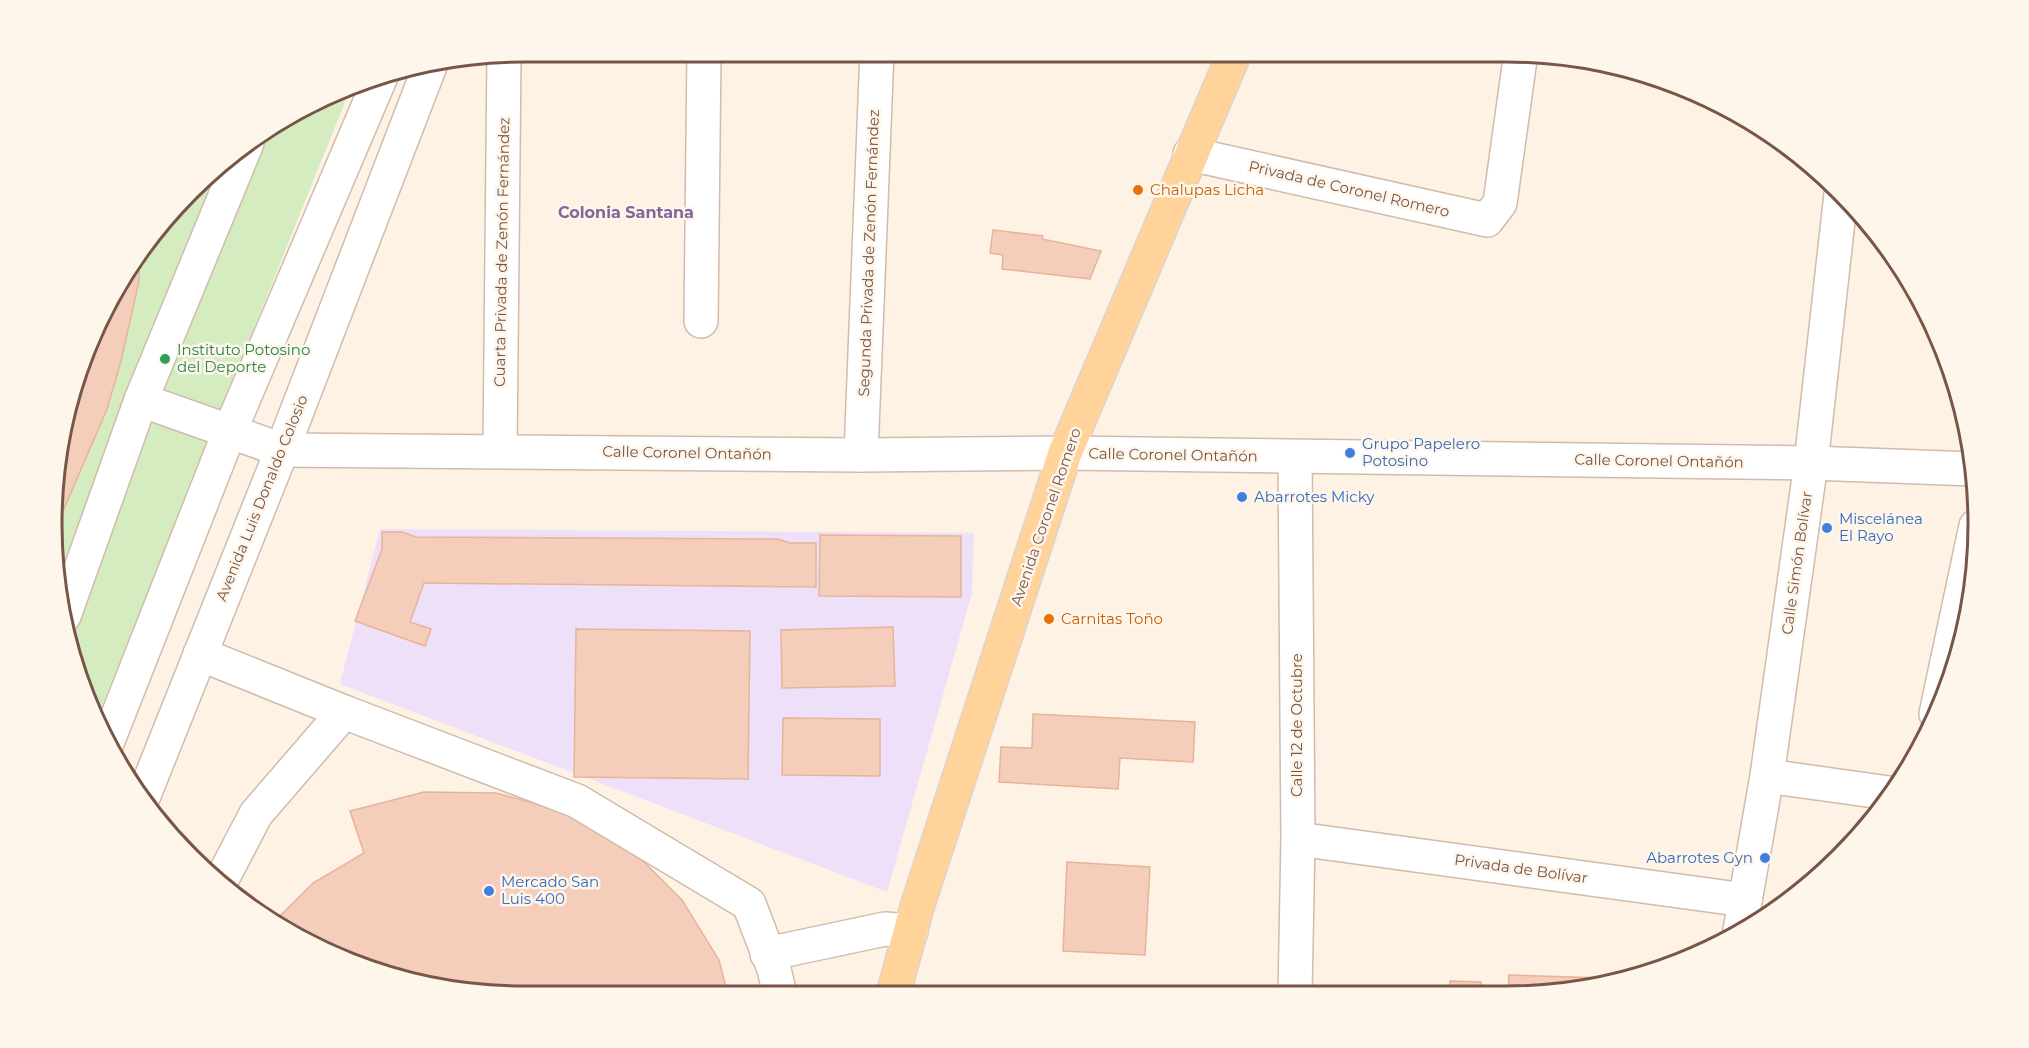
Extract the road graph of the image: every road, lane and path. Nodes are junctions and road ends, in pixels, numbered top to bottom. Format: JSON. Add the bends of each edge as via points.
{"nodes":[{"id":1,"x":504,"y":62,"type":"edge"},
{"id":2,"x":704,"y":62,"type":"edge"},
{"id":3,"x":877,"y":62,"type":"edge"},
{"id":4,"x":1231,"y":62,"type":"edge"},
{"id":5,"x":1520,"y":62,"type":"edge"},
{"id":6,"x":428,"y":71,"type":"edge"},
{"id":7,"x":378,"y":85,"type":"edge"},
{"id":8,"x":1190,"y":154,"type":"junction"},
{"id":9,"x":241,"y":158,"type":"edge"},
{"id":10,"x":1840,"y":205,"type":"edge"},
{"id":11,"x":700,"y":321,"type":"dead end"},
{"id":12,"x":141,"y":400,"type":"junction"},
{"id":13,"x":229,"y":433,"type":"junction"},
{"id":14,"x":282,"y":450,"type":"junction"},
{"id":15,"x":500,"y":450,"type":"junction"},
{"id":16,"x":1065,"y":453,"type":"junction"},
{"id":17,"x":861,"y":455,"type":"junction"},
{"id":18,"x":1295,"y":457,"type":"junction"},
{"id":19,"x":1811,"y":463,"type":"junction"},
{"id":20,"x":1964,"y":469,"type":"edge"},
{"id":21,"x":83,"y":565,"type":"junction"},
{"id":22,"x":1964,"y":581,"type":"edge"},
{"id":23,"x":65,"y":584,"type":"edge"},
{"id":24,"x":68,"y":604,"type":"edge"},
{"id":25,"x":200,"y":654,"type":"junction"},
{"id":26,"x":1948,"y":655,"type":"edge"},
{"id":27,"x":344,"y":712,"type":"junction"},
{"id":28,"x":111,"y":733,"type":"edge"},
{"id":29,"x":1767,"y":776,"type":"junction"},
{"id":30,"x":146,"y":790,"type":"edge"},
{"id":31,"x":1882,"y":792,"type":"edge"},
{"id":32,"x":1298,"y":839,"type":"junction"},
{"id":33,"x":224,"y":876,"type":"edge"},
{"id":34,"x":1742,"y":915,"type":"edge"},
{"id":35,"x":911,"y":931,"type":"junction"},
{"id":36,"x":767,"y":954,"type":"junction"},
{"id":37,"x":777,"y":986,"type":"edge"},
{"id":38,"x":896,"y":986,"type":"edge"},
{"id":39,"x":1295,"y":986,"type":"edge"}],
"edges":[{"from":1,"to":15,"type":"street","name":"Cuarta Privada de Zenón Fernández"},
{"from":2,"to":11,"type":"street"},
{"from":3,"to":17,"type":"street","name":"Segunda Privada de Zenón Fernández"},
{"from":4,"to":8,"type":"main road","name":"Avenida Coronel Romero"},
{"from":5,"to":8,"type":"street","name":"Privada de Coronel Romero","via":[[1500,203],[1487,220]]},
{"from":6,"to":14,"type":"street","name":"Avenida Luis Donaldo Colosio"},
{"from":7,"to":13,"type":"street"},
{"from":8,"to":16,"type":"main road","name":"Avenida Coronel Romero"},
{"from":9,"to":12,"type":"street"},
{"from":10,"to":19,"type":"street","name":"Calle Simón Bolívar"},
{"from":12,"to":13,"type":"street","name":"Calle Coronel Ontañón"},
{"from":12,"to":21,"type":"street"},
{"from":13,"to":14,"type":"street","name":"Calle Coronel Ontañón"},
{"from":13,"to":28,"type":"street"},
{"from":14,"to":15,"type":"street","name":"Calle Coronel Ontañón"},
{"from":14,"to":25,"type":"street","name":"Avenida Luis Donaldo Colosio"},
{"from":15,"to":17,"type":"street","name":"Calle Coronel Ontañón"},
{"from":16,"to":17,"type":"street","name":"Calle Coronel Ontañón"},
{"from":16,"to":18,"type":"street","name":"Calle Coronel Ontañón"},
{"from":16,"to":35,"type":"main road","name":"Avenida Coronel Romero"},
{"from":18,"to":19,"type":"street","name":"Calle Coronel Ontañón"},
{"from":18,"to":32,"type":"street","name":"Calle 12 de Octubre"},
{"from":19,"to":20,"type":"street","name":"Calle Coronel Ontañón"},
{"from":19,"to":29,"type":"street","name":"Calle Simón Bolívar"},
{"from":21,"to":23,"type":"street"},
{"from":21,"to":24,"type":"street"},
{"from":22,"to":26,"type":"street"},
{"from":25,"to":27,"type":"street"},
{"from":25,"to":30,"type":"street","name":"Avenida Luis Donaldo Colosio"},
{"from":27,"to":33,"type":"street","via":[[256,814]]},
{"from":27,"to":36,"type":"street","via":[[578,801],[749,904]]},
{"from":29,"to":31,"type":"street"},
{"from":29,"to":34,"type":"street","name":"Calle Simón Bolívar"},
{"from":32,"to":34,"type":"street","name":"Privada de Bolívar"},
{"from":32,"to":39,"type":"street","name":"Calle 12 de Octubre"},
{"from":35,"to":36,"type":"street","via":[[885,929]]},
{"from":35,"to":38,"type":"main road","name":"Avenida Coronel Romero"},
{"from":36,"to":37,"type":"street"}]}
